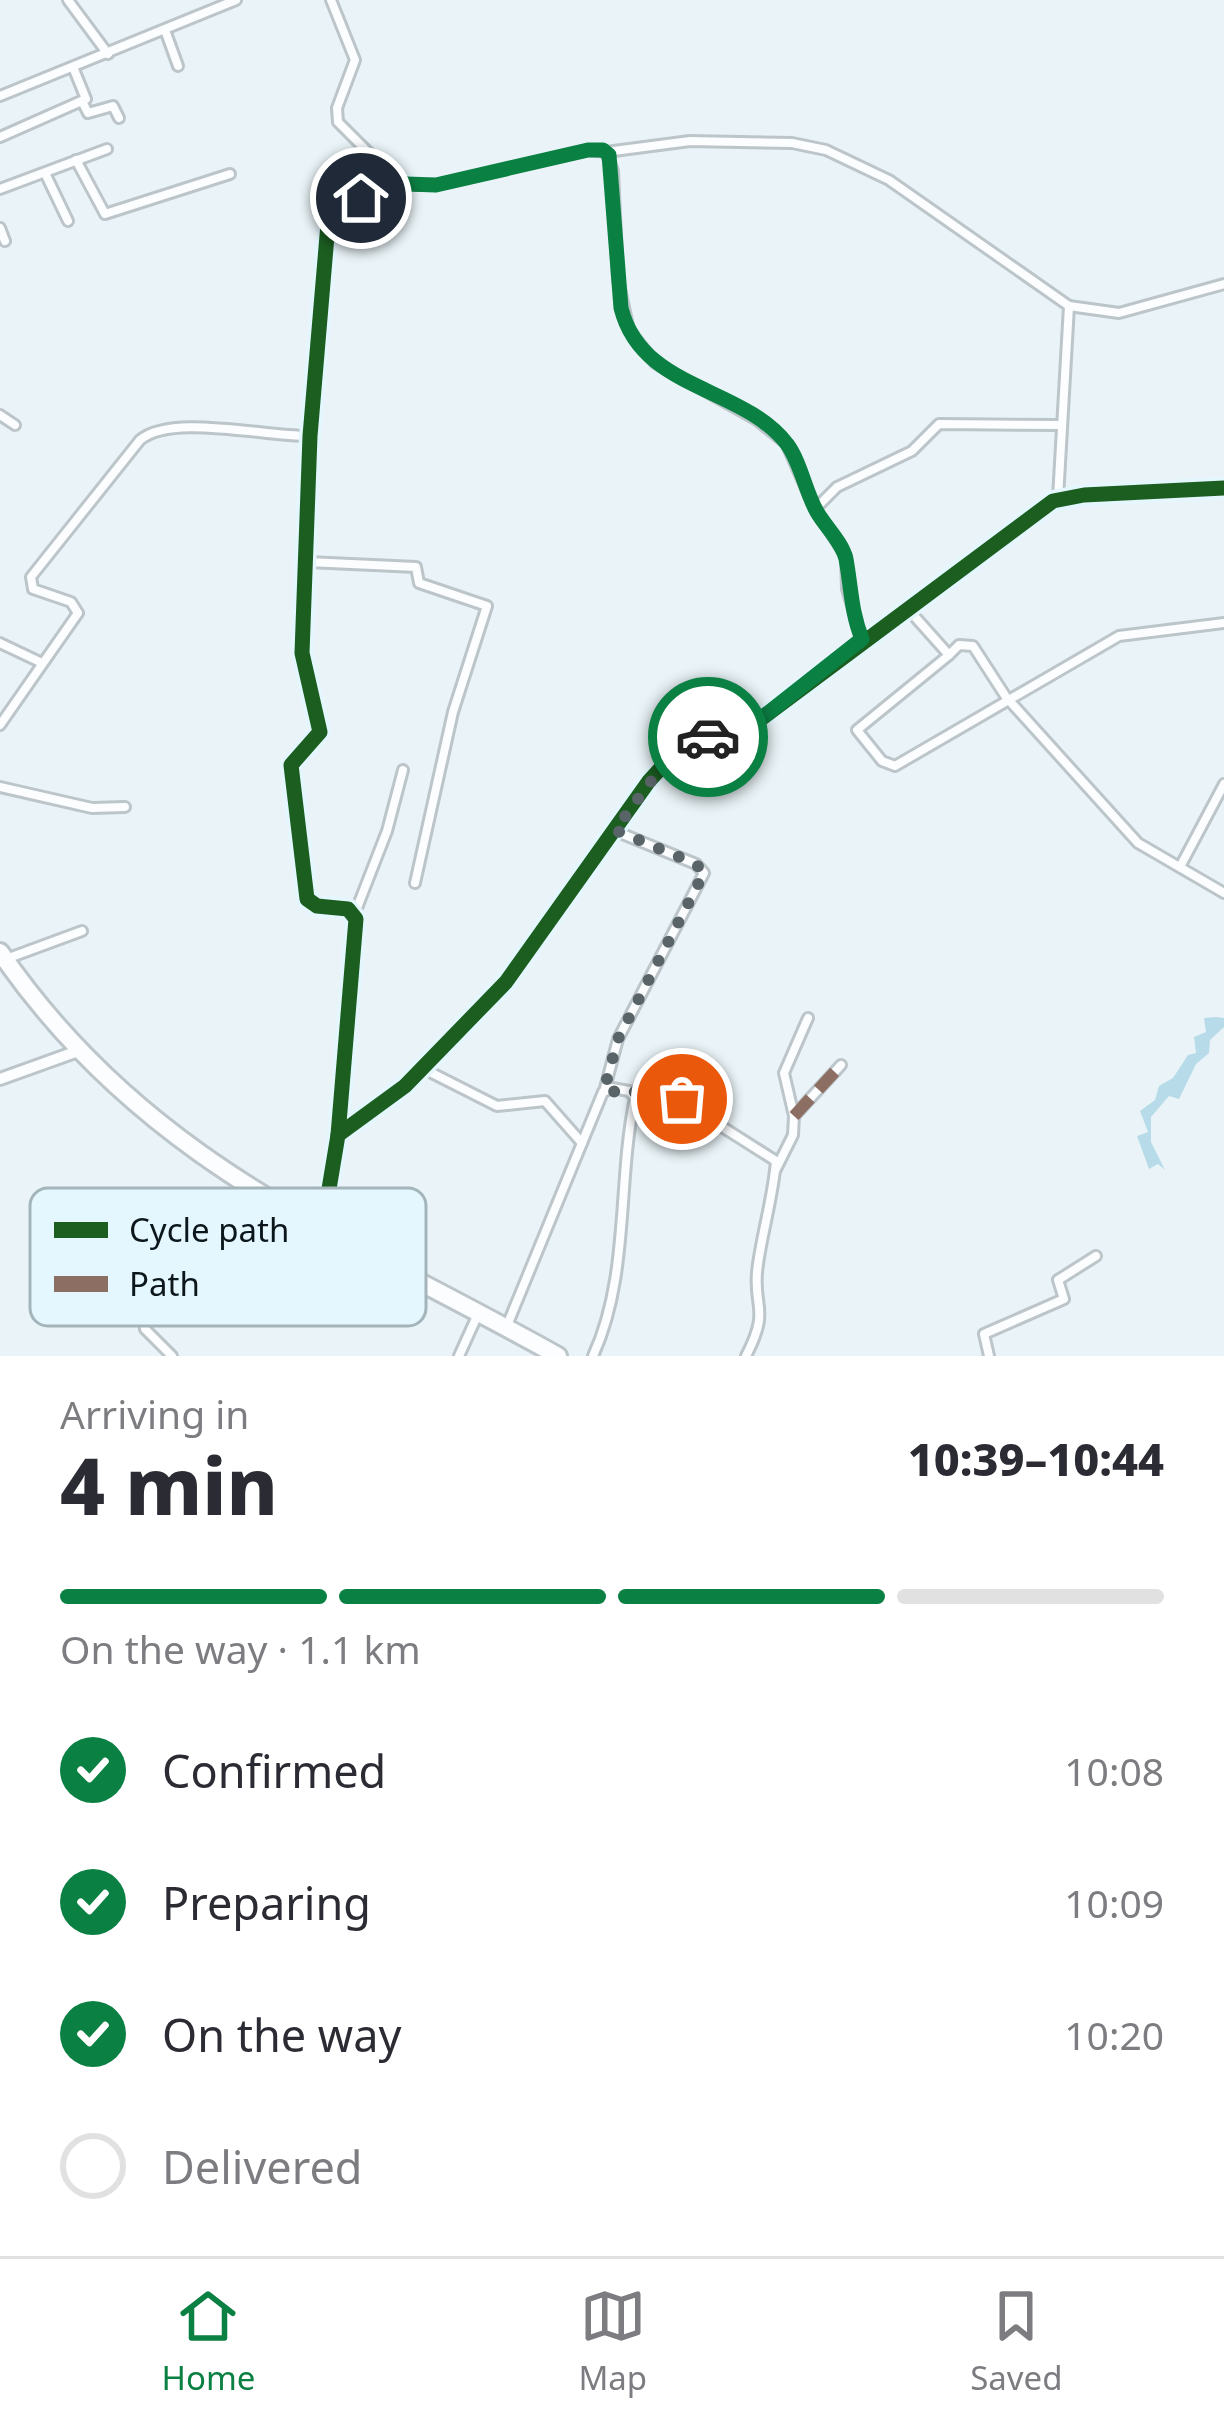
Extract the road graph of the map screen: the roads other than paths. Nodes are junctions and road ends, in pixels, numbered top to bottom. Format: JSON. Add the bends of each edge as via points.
{"nodes":[{"id":1,"x":68,"y":0,"type":"edge"},
{"id":2,"x":236,"y":0,"type":"edge"},
{"id":3,"x":331,"y":0,"type":"edge"},
{"id":4,"x":165,"y":30,"type":"junction"},
{"id":5,"x":108,"y":54,"type":"junction"},
{"id":6,"x":178,"y":66,"type":"dead end"},
{"id":7,"x":73,"y":68,"type":"junction"},
{"id":8,"x":0,"y":96,"type":"edge"},
{"id":9,"x":82,"y":101,"type":"junction"},
{"id":10,"x":119,"y":118,"type":"dead end"},
{"id":11,"x":0,"y":137,"type":"edge"},
{"id":12,"x":106,"y":149,"type":"dead end"},
{"id":13,"x":607,"y":152,"type":"junction"},
{"id":14,"x":76,"y":160,"type":"junction"},
{"id":15,"x":45,"y":172,"type":"junction"},
{"id":16,"x":230,"y":173,"type":"dead end"},
{"id":17,"x":406,"y":184,"type":"junction"},
{"id":18,"x":0,"y":189,"type":"edge"},
{"id":19,"x":68,"y":221,"type":"dead end"},
{"id":20,"x":0,"y":228,"type":"edge"},
{"id":21,"x":5,"y":241,"type":"dead end"},
{"id":22,"x":1224,"y":284,"type":"edge"},
{"id":23,"x":1069,"y":306,"type":"junction"},
{"id":24,"x":0,"y":415,"type":"edge"},
{"id":25,"x":15,"y":425,"type":"dead end"},
{"id":26,"x":1060,"y":425,"type":"junction"},
{"id":27,"x":310,"y":436,"type":"junction"},
{"id":28,"x":1224,"y":488,"type":"edge"},
{"id":29,"x":1058,"y":498,"type":"junction"},
{"id":30,"x":815,"y":509,"type":"junction"},
{"id":31,"x":308,"y":562,"type":"junction"},
{"id":32,"x":908,"y":609,"type":"junction"},
{"id":33,"x":1224,"y":623,"type":"edge"},
{"id":34,"x":862,"y":639,"type":"junction"},
{"id":35,"x":0,"y":643,"type":"edge"},
{"id":36,"x":949,"y":655,"type":"junction"},
{"id":37,"x":40,"y":662,"type":"junction"},
{"id":38,"x":1009,"y":700,"type":"junction"},
{"id":39,"x":0,"y":725,"type":"edge"},
{"id":40,"x":403,"y":770,"type":"dead end"},
{"id":41,"x":1224,"y":784,"type":"edge"},
{"id":42,"x":0,"y":787,"type":"edge"},
{"id":43,"x":125,"y":807,"type":"dead end"},
{"id":44,"x":615,"y":830,"type":"junction"},
{"id":45,"x":1180,"y":867,"type":"junction"},
{"id":46,"x":416,"y":883,"type":"dead end"},
{"id":47,"x":1224,"y":893,"type":"edge"},
{"id":48,"x":355,"y":915,"type":"junction"},
{"id":49,"x":82,"y":931,"type":"dead end"},
{"id":50,"x":2,"y":956,"type":"edge"},
{"id":51,"x":808,"y":1018,"type":"dead end"},
{"id":52,"x":72,"y":1044,"type":"junction"},
{"id":53,"x":46,"y":1059,"type":"junction"},
{"id":54,"x":841,"y":1065,"type":"dead end"},
{"id":55,"x":422,"y":1068,"type":"junction"},
{"id":56,"x":0,"y":1079,"type":"edge"},
{"id":57,"x":604,"y":1090,"type":"junction"},
{"id":58,"x":633,"y":1094,"type":"junction"},
{"id":59,"x":794,"y":1116,"type":"junction"},
{"id":60,"x":338,"y":1135,"type":"junction"},
{"id":61,"x":582,"y":1143,"type":"junction"},
{"id":62,"x":775,"y":1171,"type":"junction"},
{"id":63,"x":242,"y":1186,"type":"joint"},
{"id":64,"x":246,"y":1188,"type":"edge"},
{"id":65,"x":329,"y":1188,"type":"edge"},
{"id":66,"x":1096,"y":1256,"type":"dead end"},
{"id":67,"x":426,"y":1286,"type":"edge"},
{"id":68,"x":478,"y":1313,"type":"junction"},
{"id":69,"x":145,"y":1326,"type":"edge"},
{"id":70,"x":506,"y":1328,"type":"junction"},
{"id":71,"x":172,"y":1356,"type":"edge"},
{"id":72,"x":459,"y":1356,"type":"edge"},
{"id":73,"x":558,"y":1356,"type":"edge"},
{"id":74,"x":593,"y":1356,"type":"edge"},
{"id":75,"x":746,"y":1356,"type":"edge"},
{"id":76,"x":989,"y":1356,"type":"edge"}],
"edges":[{"from":1,"to":5,"type":"street"},
{"from":2,"to":4,"type":"street"},
{"from":3,"to":17,"type":"street","via":[[356,60],[338,122]]},
{"from":4,"to":5,"type":"street"},
{"from":4,"to":6,"type":"street"},
{"from":5,"to":7,"type":"street"},
{"from":7,"to":8,"type":"street"},
{"from":7,"to":9,"type":"street"},
{"from":9,"to":10,"type":"street","via":[[89,114],[111,106]]},
{"from":9,"to":11,"type":"street"},
{"from":12,"to":14,"type":"street"},
{"from":13,"to":17,"type":"street"},
{"from":13,"to":23,"type":"street","via":[[690,141],[826,150],[889,180]]},
{"from":13,"to":30,"type":"street","via":[[628,330],[655,363],[786,442]]},
{"from":14,"to":15,"type":"street"},
{"from":14,"to":16,"type":"street","via":[[104,214]]},
{"from":15,"to":18,"type":"street"},
{"from":15,"to":19,"type":"street"},
{"from":17,"to":27,"type":"street","via":[[349,203],[328,224]]},
{"from":20,"to":21,"type":"street"},
{"from":22,"to":23,"type":"street","via":[[1119,313]]},
{"from":23,"to":26,"type":"street"},
{"from":24,"to":25,"type":"street"},
{"from":26,"to":29,"type":"street"},
{"from":26,"to":30,"type":"street","via":[[939,424],[912,451],[837,487]]},
{"from":27,"to":31,"type":"street"},
{"from":27,"to":37,"type":"street","via":[[179,426],[148,433],[31,577],[35,590],[78,610]]},
{"from":28,"to":29,"type":"street"},
{"from":29,"to":32,"type":"street"},
{"from":30,"to":34,"type":"street","via":[[844,554]]},
{"from":31,"to":46,"type":"street","via":[[416,567],[421,584],[487,606]]},
{"from":31,"to":48,"type":"street","via":[[303,661],[320,732],[291,765],[299,862],[311,904]]},
{"from":32,"to":34,"type":"street"},
{"from":32,"to":36,"type":"street"},
{"from":33,"to":38,"type":"street","via":[[1119,637]]},
{"from":34,"to":44,"type":"street","via":[[754,724],[672,756]]},
{"from":35,"to":37,"type":"street"},
{"from":36,"to":38,"type":"street","via":[[973,646]]},
{"from":36,"to":38,"type":"street","via":[[857,730],[887,765]]},
{"from":37,"to":39,"type":"street"},
{"from":38,"to":45,"type":"street","via":[[1138,843]]},
{"from":40,"to":48,"type":"street"},
{"from":41,"to":45,"type":"street"},
{"from":42,"to":43,"type":"street","via":[[92,808]]},
{"from":44,"to":55,"type":"street","via":[[519,967]]},
{"from":44,"to":57,"type":"street","via":[[704,873],[618,1039]]},
{"from":45,"to":47,"type":"street"},
{"from":48,"to":60,"type":"street"},
{"from":49,"to":50,"type":"street"},
{"from":50,"to":52,"type":"highway"},
{"from":51,"to":59,"type":"street","via":[[784,1072]]},
{"from":52,"to":53,"type":"street"},
{"from":52,"to":53,"type":"street"},
{"from":52,"to":63,"type":"highway"},
{"from":53,"to":56,"type":"street"},
{"from":54,"to":59,"type":"street"},
{"from":55,"to":60,"type":"street"},
{"from":55,"to":61,"type":"street","via":[[497,1106],[545,1101]]},
{"from":57,"to":58,"type":"street"},
{"from":57,"to":61,"type":"street"},
{"from":58,"to":62,"type":"street","via":[[649,1075],[659,1077],[774,1159]]},
{"from":58,"to":74,"type":"street","via":[[626,1206]]},
{"from":59,"to":62,"type":"street"},
{"from":60,"to":65,"type":"street"},
{"from":61,"to":70,"type":"street"},
{"from":62,"to":75,"type":"street","via":[[757,1267],[763,1319]]},
{"from":63,"to":64,"type":"highway"},
{"from":66,"to":76,"type":"street","via":[[1058,1280],[1064,1299],[984,1334]]},
{"from":67,"to":68,"type":"highway"},
{"from":68,"to":70,"type":"highway"},
{"from":68,"to":72,"type":"street"},
{"from":69,"to":71,"type":"street"},
{"from":70,"to":73,"type":"highway"}]}
